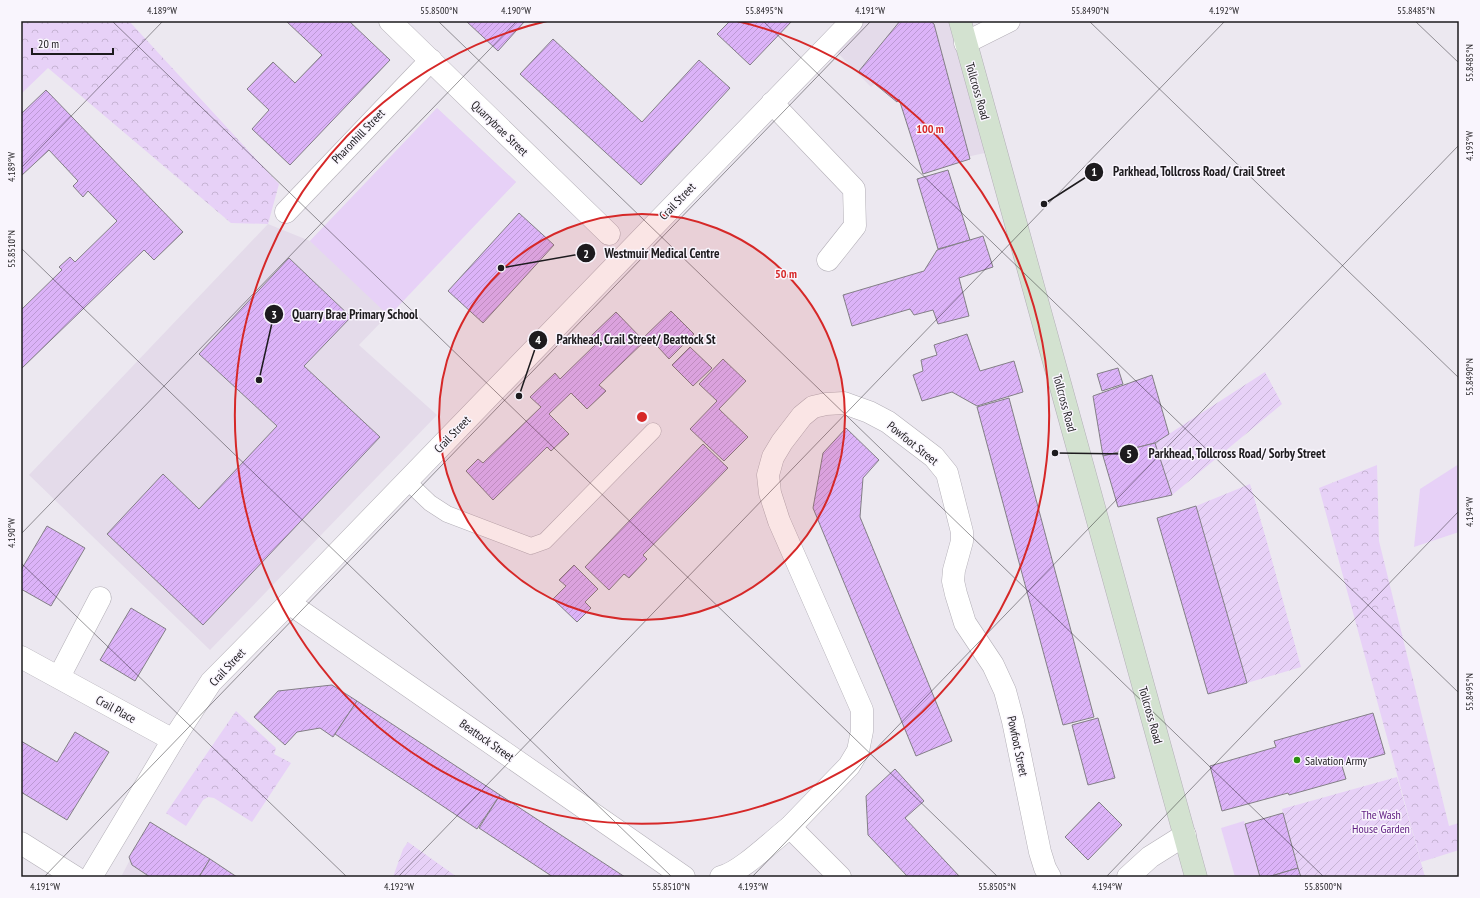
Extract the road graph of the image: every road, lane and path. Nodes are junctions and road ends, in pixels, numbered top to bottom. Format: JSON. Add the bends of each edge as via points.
{"nodes":[{"id":1,"x":390,"y":21,"type":"edge"},
{"id":2,"x":852,"y":21,"type":"edge"},
{"id":3,"x":960,"y":21,"type":"edge"},
{"id":4,"x":1009,"y":21,"type":"edge"},
{"id":5,"x":965,"y":43,"type":"junction"},
{"id":6,"x":431,"y":60,"type":"junction"},
{"id":7,"x":772,"y":104,"type":"junction"},
{"id":8,"x":286,"y":212,"type":"dead end"},
{"id":9,"x":609,"y":234,"type":"dead end"},
{"id":10,"x":828,"y":260,"type":"dead end"},
{"id":11,"x":653,"y":431,"type":"dead end"},
{"id":12,"x":407,"y":481,"type":"junction"},
{"id":13,"x":100,"y":598,"type":"dead end"},
{"id":14,"x":289,"y":603,"type":"junction"},
{"id":15,"x":21,"y":657,"type":"edge"},
{"id":16,"x":59,"y":677,"type":"junction"},
{"id":17,"x":173,"y":740,"type":"junction"},
{"id":18,"x":790,"y":827,"type":"junction"},
{"id":19,"x":1185,"y":835,"type":"junction"},
{"id":20,"x":21,"y":843,"type":"edge"},
{"id":21,"x":75,"y":877,"type":"edge"},
{"id":22,"x":91,"y":877,"type":"edge"},
{"id":23,"x":684,"y":877,"type":"edge"},
{"id":24,"x":721,"y":877,"type":"edge"},
{"id":25,"x":840,"y":877,"type":"edge"},
{"id":26,"x":1050,"y":877,"type":"edge"},
{"id":27,"x":1128,"y":877,"type":"edge"},
{"id":28,"x":1196,"y":877,"type":"edge"}],
"edges":[{"from":1,"to":6,"type":"street","name":"Quarrybrae Street"},
{"from":2,"to":7,"type":"street","name":"Crail Street"},
{"from":3,"to":5,"type":"street","name":"Tollcross Road"},
{"from":4,"to":5,"type":"street"},
{"from":5,"to":19,"type":"street","name":"Tollcross Road"},
{"from":6,"to":8,"type":"street","name":"Pharonhill Street"},
{"from":6,"to":9,"type":"street","name":"Quarrybrae Street"},
{"from":7,"to":10,"type":"street","via":[[854,189],[855,226]]},
{"from":7,"to":12,"type":"street","name":"Crail Street"},
{"from":11,"to":12,"type":"lane","via":[[546,541],[531,546],[447,514],[430,503]]},
{"from":12,"to":14,"type":"street","name":"Crail Street"},
{"from":13,"to":16,"type":"street"},
{"from":14,"to":17,"type":"street","name":"Crail Street","via":[[212,680]]},
{"from":14,"to":23,"type":"street","name":"Beattock Street"},
{"from":15,"to":16,"type":"street","name":"Crail Place"},
{"from":16,"to":17,"type":"street","name":"Crail Place"},
{"from":17,"to":22,"type":"street","name":"Crail Street"},
{"from":18,"to":24,"type":"street","via":[[740,868]]},
{"from":18,"to":25,"type":"street"},
{"from":18,"to":26,"type":"street","name":"Powfoot Street","via":[[849,766],[858,751],[862,731],[862,710],[779,521],[770,493],[768,475],[773,457],[802,416],[813,407],[844,403],[888,422],[934,457],[947,473],[962,532],[954,570],[956,594],[965,623],[993,665],[1005,691],[1040,852]]},
{"from":19,"to":27,"type":"street","via":[[1150,857]]},
{"from":19,"to":28,"type":"street","name":"Tollcross Road"},
{"from":20,"to":21,"type":"street"}]}
